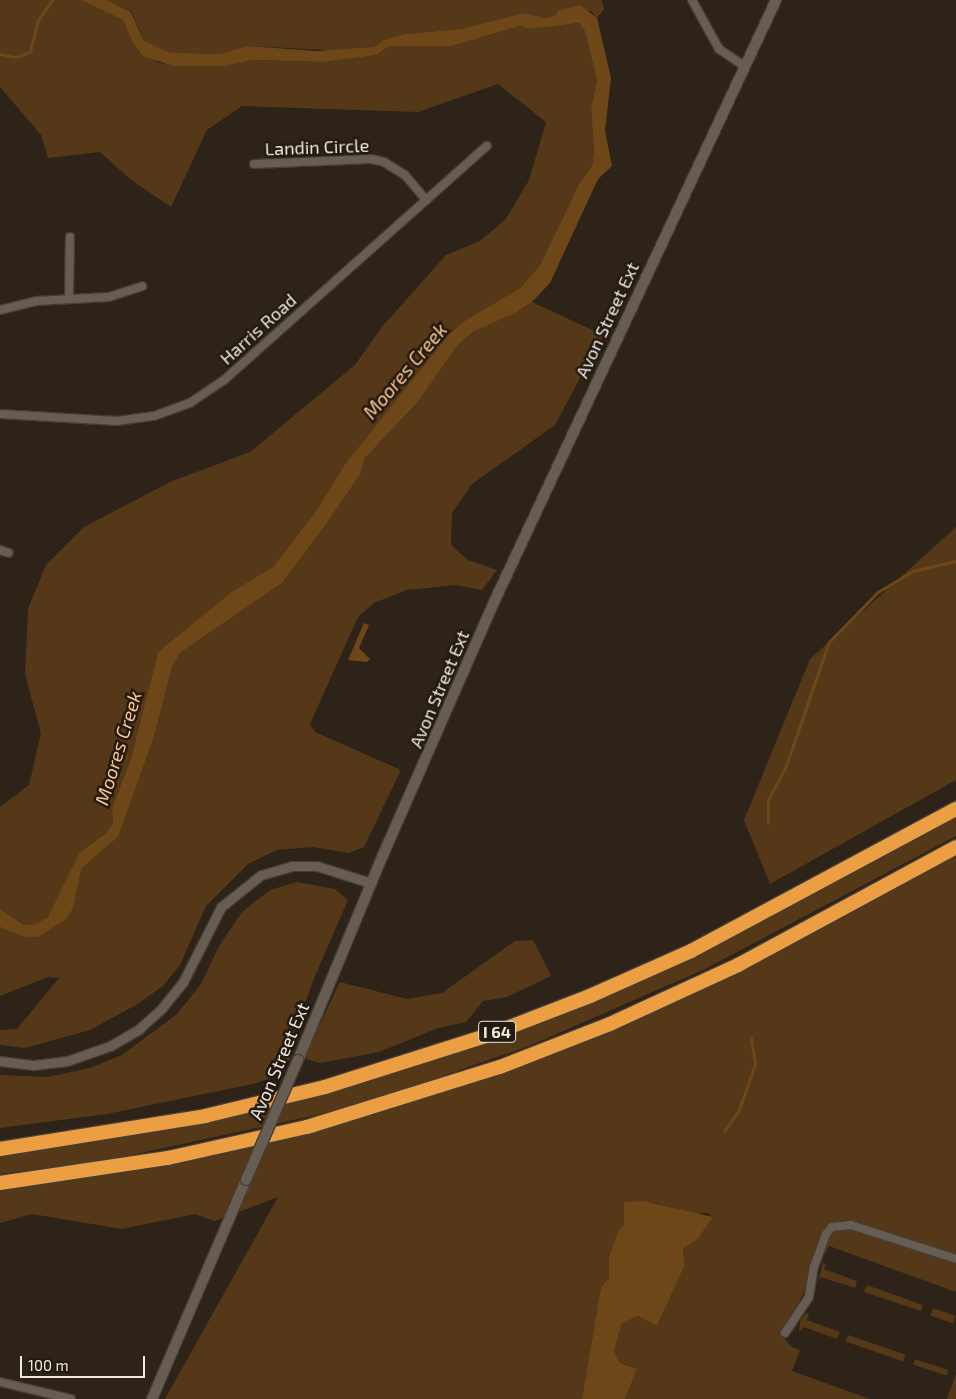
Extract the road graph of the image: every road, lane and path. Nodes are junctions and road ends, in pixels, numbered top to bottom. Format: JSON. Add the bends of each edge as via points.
{"nodes":[{"id":1,"x":692,"y":0,"type":"edge"},
{"id":2,"x":776,"y":0,"type":"edge"},
{"id":3,"x":746,"y":67,"type":"junction"},
{"id":4,"x":487,"y":146,"type":"dead end"},
{"id":5,"x":254,"y":164,"type":"dead end"},
{"id":6,"x":426,"y":200,"type":"junction"},
{"id":7,"x":70,"y":238,"type":"dead end"},
{"id":8,"x":142,"y":286,"type":"dead end"},
{"id":9,"x":69,"y":298,"type":"junction"},
{"id":10,"x":0,"y":310,"type":"edge"},
{"id":11,"x":0,"y":414,"type":"edge"},
{"id":12,"x":0,"y":550,"type":"edge"},
{"id":13,"x":9,"y":552,"type":"dead end"},
{"id":14,"x":956,"y":809,"type":"edge"},
{"id":15,"x":956,"y":847,"type":"edge"},
{"id":16,"x":371,"y":883,"type":"junction"},
{"id":17,"x":0,"y":1061,"type":"edge"},
{"id":18,"x":0,"y":1149,"type":"edge"},
{"id":19,"x":0,"y":1183,"type":"edge"},
{"id":20,"x":956,"y":1259,"type":"edge"},
{"id":21,"x":785,"y":1333,"type":"dead end"},
{"id":22,"x":0,"y":1382,"type":"edge"},
{"id":23,"x":71,"y":1399,"type":"edge"},
{"id":24,"x":152,"y":1399,"type":"edge"}],
"edges":[{"from":1,"to":3,"type":"street","via":[[719,49]]},
{"from":2,"to":3,"type":"main road","name":"Avon Street Ext"},
{"from":3,"to":16,"type":"main road","name":"Avon Street Ext","via":[[529,527]]},
{"from":4,"to":6,"type":"street","name":"Harris Road"},
{"from":5,"to":6,"type":"street","name":"Landin Circle","via":[[371,159],[384,162],[406,175]]},
{"from":6,"to":11,"type":"street","name":"Harris Road","via":[[224,380],[190,403],[154,416],[117,422]]},
{"from":7,"to":9,"type":"street"},
{"from":8,"to":9,"type":"street","via":[[109,296]]},
{"from":9,"to":10,"type":"street","via":[[36,301]]},
{"from":12,"to":13,"type":"street"},
{"from":14,"to":18,"type":"highway","number":"I 64","via":[[691,951],[590,996],[489,1035],[325,1087],[205,1116]]},
{"from":15,"to":19,"type":"highway","number":"I 64","via":[[738,965],[610,1024],[500,1067],[298,1129],[168,1158]]},
{"from":16,"to":17,"type":"street","via":[[317,866],[292,866],[260,875],[221,907],[183,982],[162,1008],[139,1028],[110,1046],[67,1061],[34,1064]]},
{"from":16,"to":24,"type":"main road","name":"Avon Street Ext","bridge":true},
{"from":20,"to":21,"type":"street","via":[[851,1225],[832,1227],[826,1234],[814,1267],[809,1297]]},
{"from":22,"to":23,"type":"street"}]}
